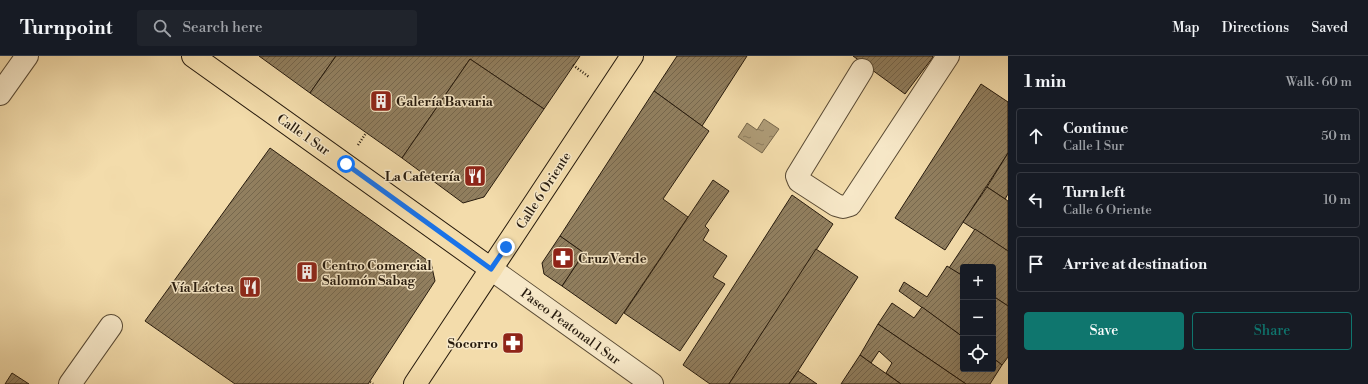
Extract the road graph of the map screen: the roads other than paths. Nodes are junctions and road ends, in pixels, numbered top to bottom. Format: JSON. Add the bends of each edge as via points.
{"nodes":[{"id":1,"x":27,"y":56,"type":"edge"},
{"id":2,"x":193,"y":56,"type":"edge"},
{"id":3,"x":632,"y":56,"type":"edge"},
{"id":4,"x":948,"y":56,"type":"edge"},
{"id":5,"x":862,"y":70,"type":"dead end"},
{"id":6,"x":0,"y":94,"type":"edge"},
{"id":7,"x":491,"y":269,"type":"junction"},
{"id":8,"x":110,"y":326,"type":"dead end"},
{"id":9,"x":70,"y":384,"type":"edge"},
{"id":10,"x":415,"y":384,"type":"edge"},
{"id":11,"x":652,"y":384,"type":"edge"}],
"edges":[{"from":1,"to":6,"type":"street"},
{"from":2,"to":7,"type":"main road","name":"Calle 1 Sur"},
{"from":3,"to":7,"type":"main road","name":"Calle 6 Oriente"},
{"from":4,"to":5,"type":"street","via":[[850,205],[843,207],[799,181],[797,176]]},
{"from":7,"to":10,"type":"main road","name":"Calle 6 Oriente"},
{"from":7,"to":11,"type":"street","name":"Paseo Peatonal 1 Sur"},
{"from":8,"to":9,"type":"street"}]}
